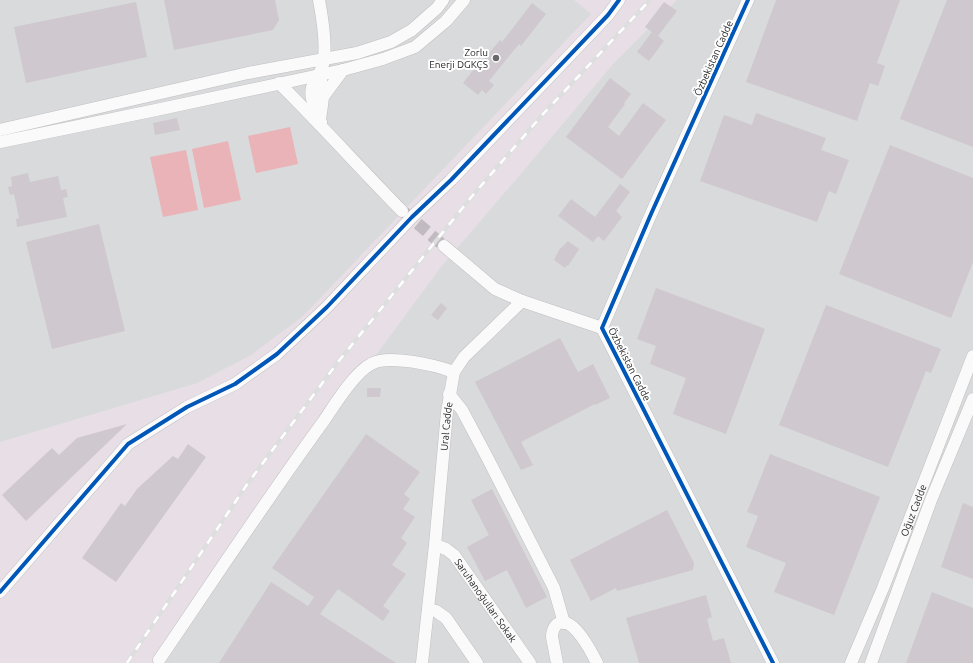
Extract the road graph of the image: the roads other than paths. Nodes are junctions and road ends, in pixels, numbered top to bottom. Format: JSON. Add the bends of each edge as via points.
{"nodes":[{"id":1,"x":319,"y":0,"type":"edge"},
{"id":2,"x":444,"y":0,"type":"edge"},
{"id":3,"x":464,"y":0,"type":"edge"},
{"id":4,"x":619,"y":0,"type":"edge"},
{"id":5,"x":748,"y":0,"type":"edge"},
{"id":6,"x":324,"y":59,"type":"junction"},
{"id":7,"x":343,"y":70,"type":"junction"},
{"id":8,"x":319,"y":75,"type":"junction"},
{"id":9,"x":279,"y":83,"type":"junction"},
{"id":10,"x":323,"y":97,"type":"junction"},
{"id":11,"x":322,"y":124,"type":"junction"},
{"id":12,"x":0,"y":130,"type":"edge"},
{"id":13,"x":0,"y":142,"type":"edge"},
{"id":14,"x":402,"y":211,"type":"tunnel mouth"},
{"id":15,"x":444,"y":246,"type":"tunnel mouth"},
{"id":16,"x":522,"y":302,"type":"junction"},
{"id":17,"x":602,"y":328,"type":"junction"},
{"id":18,"x":973,"y":356,"type":"edge"},
{"id":19,"x":454,"y":372,"type":"junction"},
{"id":20,"x":449,"y":394,"type":"junction"},
{"id":21,"x":973,"y":399,"type":"edge"},
{"id":22,"x":435,"y":545,"type":"junction"},
{"id":23,"x":0,"y":592,"type":"edge"},
{"id":24,"x":428,"y":609,"type":"junction"},
{"id":25,"x":564,"y":623,"type":"junction"},
{"id":26,"x":159,"y":660,"type":"dead end"},
{"id":27,"x":422,"y":663,"type":"edge"},
{"id":28,"x":477,"y":663,"type":"edge"},
{"id":29,"x":530,"y":663,"type":"edge"},
{"id":30,"x":557,"y":663,"type":"edge"},
{"id":31,"x":597,"y":663,"type":"edge"},
{"id":32,"x":773,"y":663,"type":"edge"},
{"id":33,"x":851,"y":663,"type":"edge"},
{"id":34,"x":871,"y":663,"type":"edge"}],
"edges":[{"from":1,"to":6,"type":"street"},
{"from":2,"to":6,"type":"street","via":[[412,30],[391,42]]},
{"from":3,"to":7,"type":"street","via":[[446,21],[415,48]]},
{"from":4,"to":23,"type":"street","via":[[608,15],[327,307],[277,354],[235,384],[187,407],[128,444]]},
{"from":5,"to":17,"type":"street","name":"Özbekistan Cadde"},
{"from":6,"to":8,"type":"street"},
{"from":6,"to":12,"type":"street"},
{"from":7,"to":8,"type":"street"},
{"from":7,"to":10,"type":"street"},
{"from":8,"to":9,"type":"street"},
{"from":8,"to":10,"type":"street"},
{"from":8,"to":11,"type":"street","via":[[314,81],[312,96]]},
{"from":9,"to":11,"type":"street"},
{"from":9,"to":13,"type":"street"},
{"from":10,"to":11,"type":"street"},
{"from":11,"to":14,"type":"street","via":[[352,160]]},
{"from":15,"to":16,"type":"street","via":[[495,289]]},
{"from":16,"to":17,"type":"street"},
{"from":16,"to":19,"type":"street","name":"Ural Cadde","via":[[464,357]]},
{"from":17,"to":32,"type":"street","name":"Özbekistan Cadde"},
{"from":18,"to":33,"type":"street","name":"Oğuz Cadde"},
{"from":19,"to":20,"type":"street","name":"Ural Cadde"},
{"from":19,"to":26,"type":"street","via":[[439,367],[388,360],[371,364],[362,372],[312,438]]},
{"from":20,"to":22,"type":"street","name":"Ural Cadde"},
{"from":20,"to":25,"type":"street","via":[[462,410],[554,588]]},
{"from":21,"to":34,"type":"street","name":"Oğuz Cadde"},
{"from":22,"to":24,"type":"street","name":"Ural Cadde"},
{"from":22,"to":29,"type":"street","name":"Saruhanoğulları Sokak","via":[[454,555]]},
{"from":24,"to":27,"type":"street","name":"Ural Cadde"},
{"from":24,"to":28,"type":"street","via":[[446,618]]},
{"from":25,"to":30,"type":"street","via":[[556,626],[552,633]]},
{"from":25,"to":31,"type":"street","via":[[572,626]]}]}
